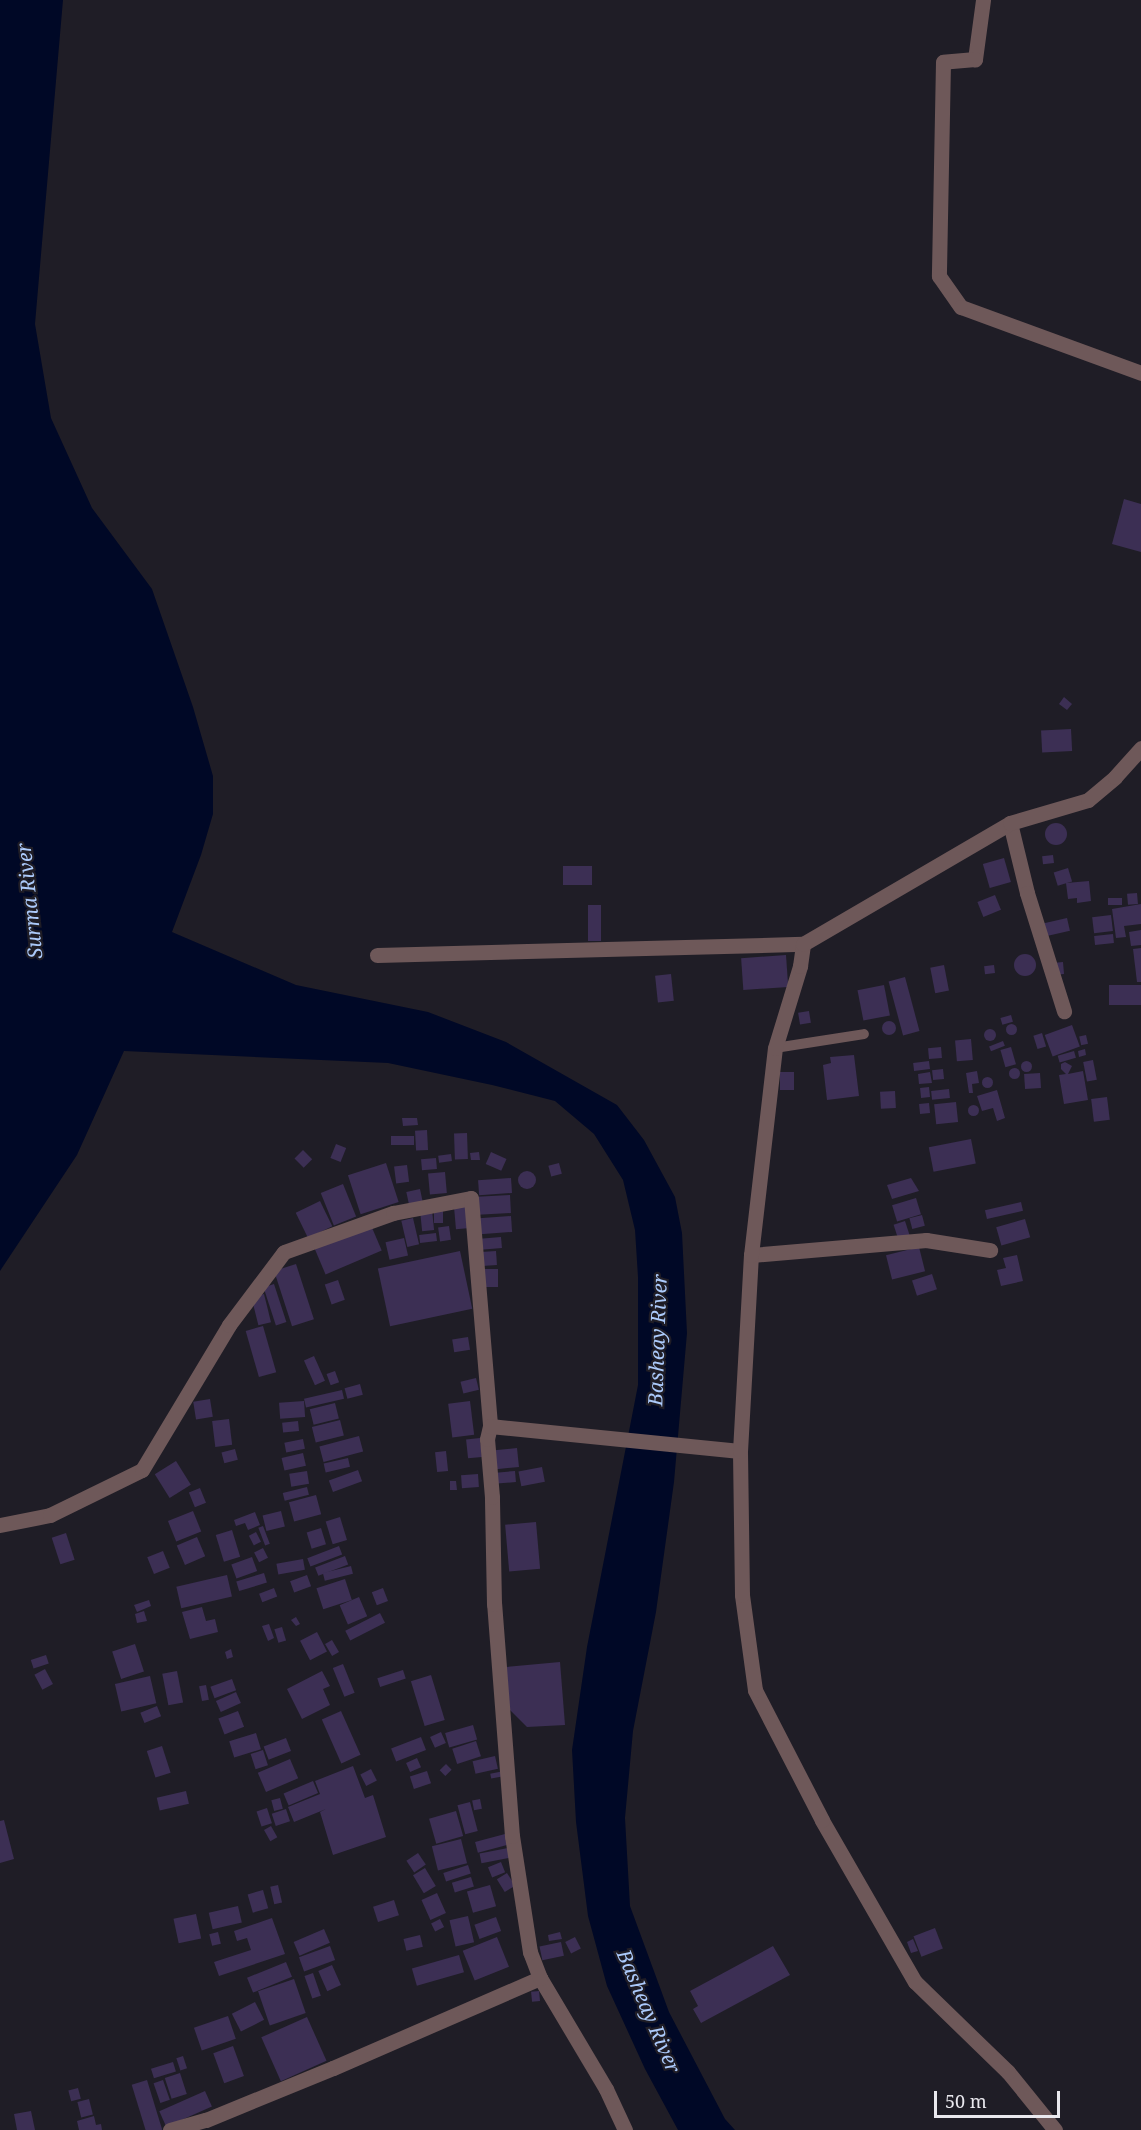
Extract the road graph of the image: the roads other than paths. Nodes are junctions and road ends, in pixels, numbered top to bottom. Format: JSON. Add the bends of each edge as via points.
{"nodes":[{"id":1,"x":983,"y":0,"type":"edge"},
{"id":2,"x":1141,"y":373,"type":"edge"},
{"id":3,"x":1141,"y":748,"type":"edge"},
{"id":4,"x":1010,"y":823,"type":"junction"},
{"id":5,"x":803,"y":944,"type":"junction"},
{"id":6,"x":377,"y":955,"type":"dead end"},
{"id":7,"x":1064,"y":1011,"type":"dead end"},
{"id":8,"x":864,"y":1034,"type":"dead end"},
{"id":9,"x":775,"y":1048,"type":"junction"},
{"id":10,"x":990,"y":1250,"type":"dead end"},
{"id":11,"x":751,"y":1255,"type":"junction"},
{"id":12,"x":490,"y":1426,"type":"junction"},
{"id":13,"x":740,"y":1451,"type":"junction"},
{"id":14,"x":0,"y":1524,"type":"edge"},
{"id":15,"x":540,"y":1978,"type":"junction"},
{"id":16,"x":170,"y":2130,"type":"edge"},
{"id":17,"x":625,"y":2130,"type":"edge"},
{"id":18,"x":1055,"y":2130,"type":"edge"}],
"edges":[{"from":1,"to":2,"type":"street","via":[[975,59],[944,62],[939,276],[961,307]]},
{"from":3,"to":4,"type":"street","via":[[1088,800]]},
{"from":4,"to":5,"type":"street"},
{"from":4,"to":7,"type":"street"},
{"from":5,"to":6,"type":"street"},
{"from":5,"to":9,"type":"street"},
{"from":8,"to":9,"type":"lane"},
{"from":9,"to":11,"type":"street"},
{"from":10,"to":11,"type":"street","via":[[926,1240]]},
{"from":11,"to":13,"type":"street"},
{"from":12,"to":13,"type":"street"},
{"from":12,"to":14,"type":"street","via":[[471,1198],[393,1213],[284,1252],[229,1325],[142,1470],[50,1515]]},
{"from":12,"to":15,"type":"street","via":[[487,1439],[494,1604],[512,1836],[530,1952]]},
{"from":13,"to":18,"type":"street","via":[[742,1595],[755,1690],[822,1820],[915,1982],[1008,2072]]},
{"from":15,"to":16,"type":"street","via":[[333,2068],[206,2120]]},
{"from":15,"to":17,"type":"street","via":[[606,2089]]}]}
